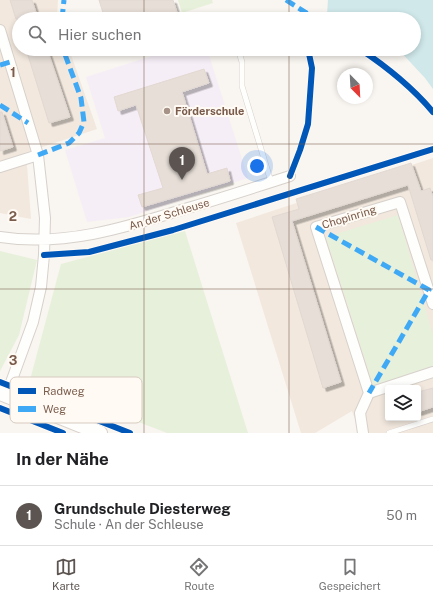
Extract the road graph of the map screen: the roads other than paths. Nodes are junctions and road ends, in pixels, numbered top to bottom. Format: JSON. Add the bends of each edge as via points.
{"nodes":[{"id":1,"x":0,"y":30,"type":"edge"},
{"id":2,"x":240,"y":56,"type":"edge"},
{"id":3,"x":38,"y":155,"type":"junction"},
{"id":4,"x":0,"y":167,"type":"edge"},
{"id":5,"x":290,"y":176,"type":"dead end"},
{"id":6,"x":271,"y":182,"type":"junction"},
{"id":7,"x":0,"y":237,"type":"edge"},
{"id":8,"x":45,"y":241,"type":"junction"},
{"id":9,"x":433,"y":304,"type":"edge"},
{"id":10,"x":433,"y":372,"type":"edge"},
{"id":11,"x":11,"y":377,"type":"edge"},
{"id":12,"x":10,"y":379,"type":"edge"},
{"id":13,"x":369,"y":393,"type":"junction"},
{"id":14,"x":3,"y":395,"type":"edge"},
{"id":15,"x":433,"y":419,"type":"edge"},
{"id":16,"x":74,"y":423,"type":"edge"},
{"id":17,"x":100,"y":433,"type":"edge"},
{"id":18,"x":363,"y":433,"type":"edge"},
{"id":19,"x":389,"y":433,"type":"edge"}],
"edges":[{"from":1,"to":3,"type":"street"},
{"from":2,"to":6,"type":"lane","via":[[242,86]]},
{"from":3,"to":4,"type":"street"},
{"from":3,"to":8,"type":"street"},
{"from":5,"to":6,"type":"street","name":"An der Schleuse"},
{"from":6,"to":8,"type":"street","name":"An der Schleuse","via":[[126,228]]},
{"from":7,"to":8,"type":"street","name":"An der Schleuse"},
{"from":8,"to":11,"type":"street","via":[[41,287],[34,322]]},
{"from":9,"to":13,"type":"street","name":"Chopinring","via":[[400,202],[316,227]]},
{"from":10,"to":13,"type":"street"},
{"from":12,"to":14,"type":"street"},
{"from":13,"to":18,"type":"street","via":[[360,413]]},
{"from":15,"to":19,"type":"lane"},
{"from":16,"to":17,"type":"street"}]}
